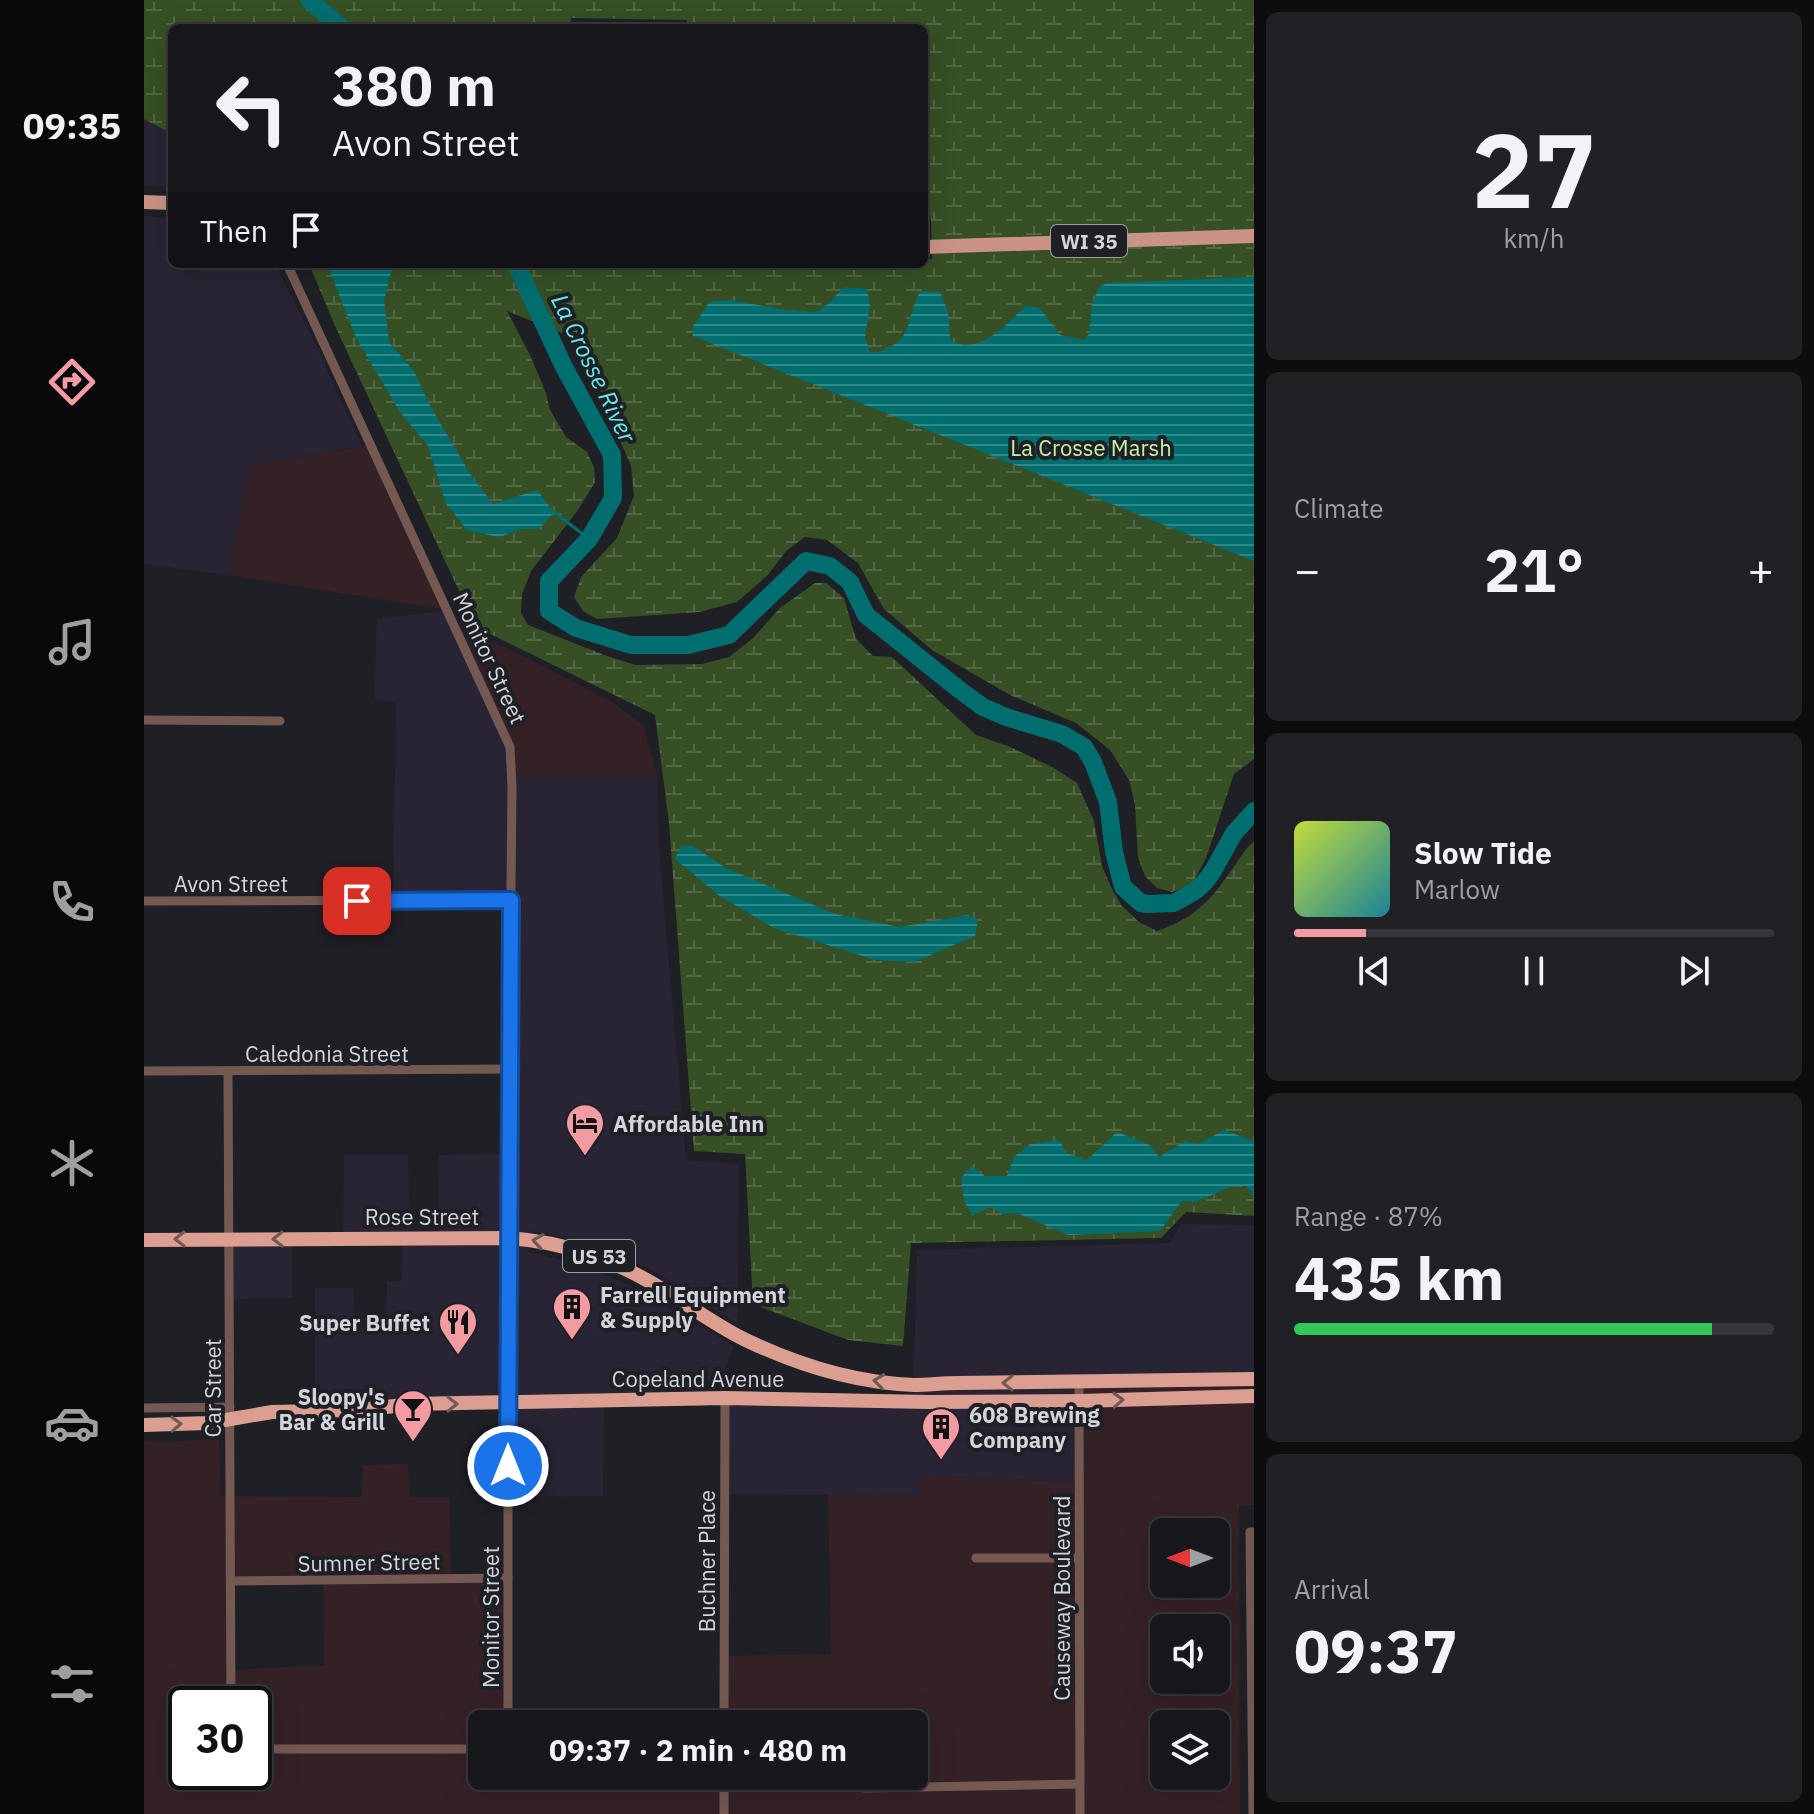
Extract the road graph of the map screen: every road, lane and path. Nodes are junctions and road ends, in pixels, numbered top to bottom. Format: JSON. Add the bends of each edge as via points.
{"nodes":[{"id":1,"x":144,"y":202,"type":"edge"},
{"id":2,"x":168,"y":203,"type":"edge"},
{"id":3,"x":1254,"y":236,"type":"edge"},
{"id":4,"x":928,"y":247,"type":"edge"},
{"id":5,"x":289,"y":268,"type":"edge"},
{"id":6,"x":144,"y":720,"type":"edge"},
{"id":7,"x":280,"y":721,"type":"dead end"},
{"id":8,"x":511,"y":900,"type":"junction"},
{"id":9,"x":144,"y":901,"type":"edge"},
{"id":10,"x":510,"y":1069,"type":"junction"},
{"id":11,"x":144,"y":1071,"type":"edge"},
{"id":12,"x":228,"y":1071,"type":"junction"},
{"id":13,"x":508,"y":1238,"type":"junction"},
{"id":14,"x":228,"y":1239,"type":"junction"},
{"id":15,"x":144,"y":1240,"type":"edge"},
{"id":16,"x":1254,"y":1379,"type":"edge"},
{"id":17,"x":1079,"y":1381,"type":"junction"},
{"id":18,"x":1254,"y":1396,"type":"edge"},
{"id":19,"x":725,"y":1398,"type":"junction"},
{"id":20,"x":1079,"y":1401,"type":"junction"},
{"id":21,"x":508,"y":1403,"type":"junction"},
{"id":22,"x":144,"y":1408,"type":"edge"},
{"id":23,"x":230,"y":1414,"type":"junction"},
{"id":24,"x":144,"y":1425,"type":"edge"},
{"id":25,"x":1252,"y":1532,"type":"edge"},
{"id":26,"x":976,"y":1558,"type":"dead end"},
{"id":27,"x":1079,"y":1558,"type":"junction"},
{"id":28,"x":508,"y":1578,"type":"junction"},
{"id":29,"x":231,"y":1581,"type":"junction"},
{"id":30,"x":1252,"y":1638,"type":"edge"},
{"id":31,"x":231,"y":1686,"type":"edge"},
{"id":32,"x":508,"y":1710,"type":"edge"},
{"id":33,"x":724,"y":1710,"type":"edge"},
{"id":34,"x":272,"y":1749,"type":"edge"},
{"id":35,"x":468,"y":1749,"type":"edge"},
{"id":36,"x":1079,"y":1784,"type":"junction"},
{"id":37,"x":928,"y":1787,"type":"edge"},
{"id":38,"x":1253,"y":1789,"type":"edge"},
{"id":39,"x":724,"y":1790,"type":"edge"},
{"id":40,"x":1253,"y":1801,"type":"edge"},
{"id":41,"x":724,"y":1814,"type":"edge"},
{"id":42,"x":1080,"y":1814,"type":"edge"},
{"id":43,"x":1253,"y":1814,"type":"edge"}],
"edges":[{"from":1,"to":2,"type":"main road"},
{"from":3,"to":4,"type":"main road","number":"WI 35"},
{"from":5,"to":8,"type":"street","name":"Monitor Street","via":[[508,739]]},
{"from":6,"to":7,"type":"street"},
{"from":8,"to":9,"type":"street","name":"Avon Street"},
{"from":8,"to":10,"type":"street","name":"Monitor Street"},
{"from":10,"to":12,"type":"street","name":"Caledonia Street"},
{"from":10,"to":13,"type":"street","name":"Monitor Street"},
{"from":11,"to":12,"type":"street","name":"Caledonia Street"},
{"from":12,"to":14,"type":"street","name":"Car Street"},
{"from":13,"to":14,"type":"highway","name":"Rose Street","number":"US 53","one_way":true},
{"from":17,"to":13,"type":"highway","name":"Rose Street","number":"US 53","one_way":true,"via":[[914,1385],[837,1373],[749,1342],[600,1257],[538,1240]]},
{"from":13,"to":21,"type":"street","name":"Monitor Street"},
{"from":14,"to":15,"type":"highway","name":"Rose Street","number":"US 53","one_way":true},
{"from":14,"to":23,"type":"street","name":"Car Street"},
{"from":16,"to":17,"type":"highway","number":"US 53"},
{"from":17,"to":20,"type":"street","name":"Causeway Boulevard"},
{"from":20,"to":18,"type":"highway","name":"Copeland Avenue","one_way":true},
{"from":19,"to":20,"type":"highway","name":"Copeland Avenue"},
{"from":19,"to":21,"type":"highway","name":"Copeland Avenue"},
{"from":19,"to":33,"type":"street","name":"Buchner Place"},
{"from":20,"to":27,"type":"street","name":"Causeway Boulevard"},
{"from":23,"to":21,"type":"highway","name":"Copeland Avenue","one_way":true},
{"from":21,"to":28,"type":"street","name":"Monitor Street"},
{"from":22,"to":23,"type":"street"},
{"from":24,"to":23,"type":"highway","name":"Copeland Avenue","one_way":true,"via":[[208,1423]]},
{"from":23,"to":29,"type":"street","name":"Car Street"},
{"from":25,"to":30,"type":"street"},
{"from":26,"to":27,"type":"street"},
{"from":27,"to":36,"type":"street","name":"Causeway Boulevard"},
{"from":28,"to":29,"type":"street","name":"Sumner Street"},
{"from":28,"to":32,"type":"street","name":"Monitor Street"},
{"from":29,"to":31,"type":"street","name":"Car Street"},
{"from":30,"to":38,"type":"street"},
{"from":34,"to":35,"type":"street"},
{"from":36,"to":37,"type":"street"},
{"from":36,"to":42,"type":"street","name":"Causeway Boulevard"},
{"from":38,"to":40,"type":"street"},
{"from":39,"to":41,"type":"street"},
{"from":40,"to":43,"type":"street"}]}
